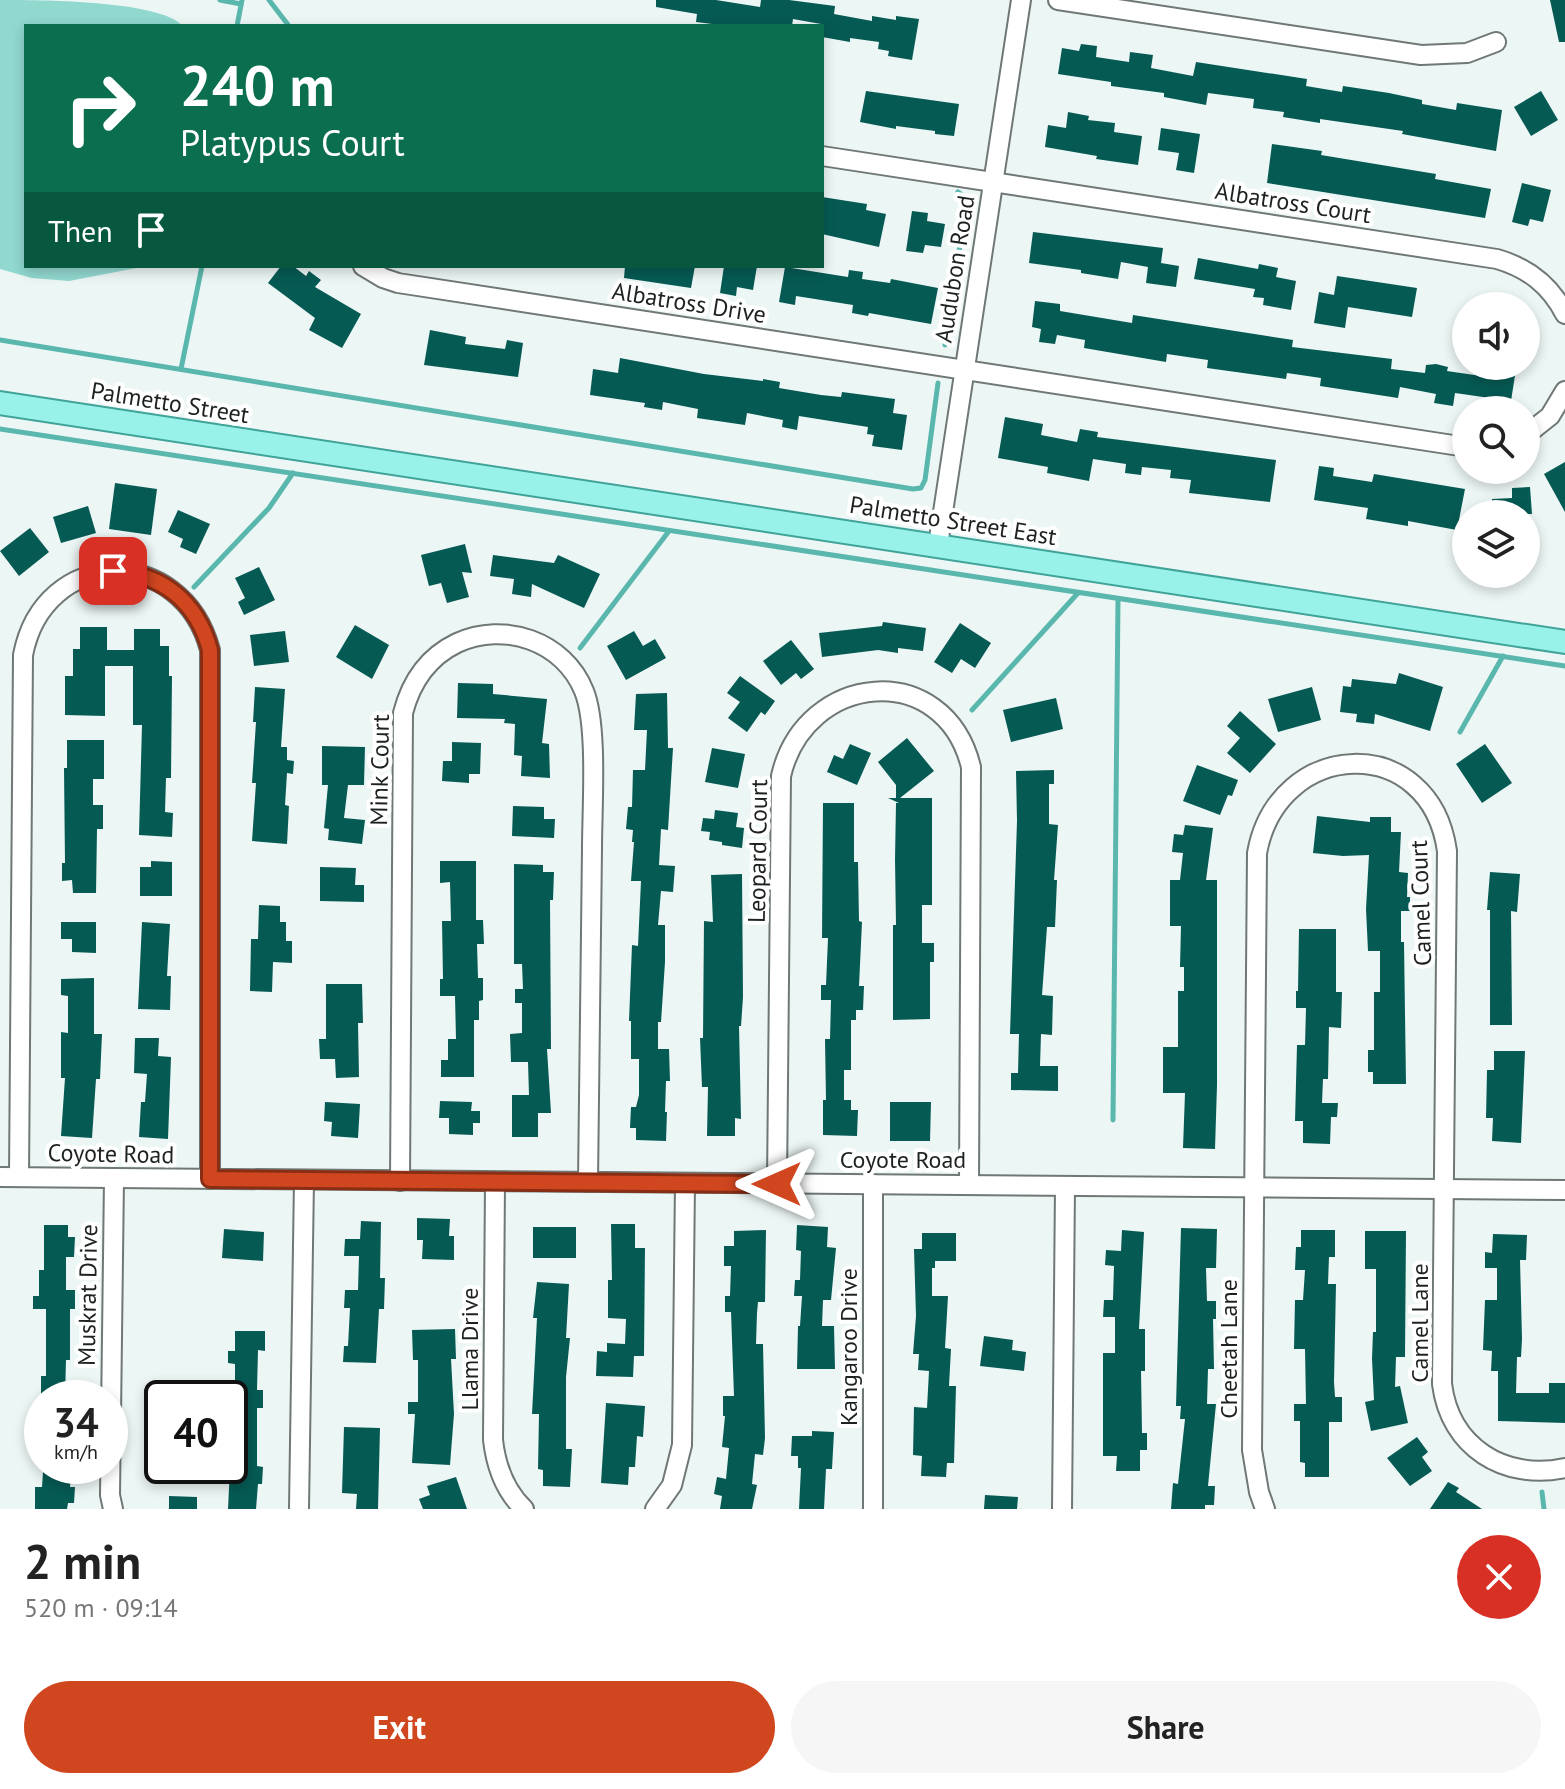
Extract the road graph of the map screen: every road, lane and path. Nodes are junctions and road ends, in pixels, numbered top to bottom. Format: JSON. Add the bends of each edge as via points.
{"nodes":[{"id":1,"x":1021,"y":0,"type":"edge"},
{"id":2,"x":1058,"y":0,"type":"edge"},
{"id":3,"x":1496,"y":42,"type":"dead end"},
{"id":4,"x":824,"y":156,"type":"edge"},
{"id":5,"x":993,"y":182,"type":"junction"},
{"id":6,"x":366,"y":268,"type":"edge"},
{"id":7,"x":1565,"y":314,"type":"edge"},
{"id":8,"x":964,"y":370,"type":"junction"},
{"id":9,"x":1565,"y":391,"type":"edge"},
{"id":10,"x":0,"y":403,"type":"edge"},
{"id":11,"x":1540,"y":424,"type":"edge"},
{"id":12,"x":1452,"y":445,"type":"edge"},
{"id":13,"x":332,"y":455,"type":"joint"},
{"id":14,"x":938,"y":545,"type":"junction"},
{"id":15,"x":1565,"y":642,"type":"edge"},
{"id":16,"x":10,"y":1177,"type":"edge"},
{"id":17,"x":114,"y":1178,"type":"junction"},
{"id":18,"x":210,"y":1179,"type":"junction"},
{"id":19,"x":304,"y":1180,"type":"junction"},
{"id":20,"x":400,"y":1181,"type":"junction"},
{"id":21,"x":495,"y":1182,"type":"junction"},
{"id":22,"x":588,"y":1182,"type":"junction"},
{"id":23,"x":685,"y":1183,"type":"junction"},
{"id":24,"x":777,"y":1184,"type":"junction"},
{"id":25,"x":873,"y":1184,"type":"junction"},
{"id":26,"x":969,"y":1185,"type":"junction"},
{"id":27,"x":1065,"y":1186,"type":"junction"},
{"id":28,"x":1254,"y":1187,"type":"junction"},
{"id":29,"x":1445,"y":1189,"type":"junction"},
{"id":30,"x":1565,"y":1190,"type":"edge"},
{"id":31,"x":1565,"y":1468,"type":"edge"},
{"id":32,"x":113,"y":1509,"type":"edge"},
{"id":33,"x":299,"y":1509,"type":"edge"},
{"id":34,"x":524,"y":1509,"type":"edge"},
{"id":35,"x":655,"y":1509,"type":"edge"},
{"id":36,"x":873,"y":1509,"type":"edge"},
{"id":37,"x":1062,"y":1509,"type":"edge"},
{"id":38,"x":1265,"y":1509,"type":"edge"}],
"edges":[{"from":1,"to":5,"type":"street","name":"Audubon Road"},
{"from":2,"to":3,"type":"street","via":[[1421,55],[1467,53]]},
{"from":4,"to":5,"type":"street"},
{"from":5,"to":7,"type":"street","name":"Albatross Court","via":[[1497,259],[1538,279]]},
{"from":5,"to":8,"type":"street","name":"Audubon Road"},
{"from":6,"to":8,"type":"street","name":"Albatross Drive","via":[[398,283]]},
{"from":8,"to":12,"type":"street"},
{"from":8,"to":14,"type":"street","name":"Audubon Road"},
{"from":9,"to":11,"type":"street"},
{"from":10,"to":13,"type":"main road","name":"Palmetto Street"},
{"from":13,"to":14,"type":"main road","name":"Palmetto Street East"},
{"from":14,"to":15,"type":"main road","name":"Palmetto Street East"},
{"from":16,"to":17,"type":"street","name":"Coyote Road"},
{"from":16,"to":18,"type":"street","via":[[23,655],[31,627],[47,602],[71,583],[113,571],[143,575],[170,588],[200,622],[210,650]]},
{"from":17,"to":18,"type":"street","name":"Coyote Road"},
{"from":17,"to":32,"type":"street","name":"Muskrat Drive"},
{"from":18,"to":19,"type":"street","name":"Coyote Road"},
{"from":19,"to":20,"type":"street","name":"Coyote Road"},
{"from":19,"to":33,"type":"street"},
{"from":20,"to":21,"type":"street","name":"Coyote Road"},
{"from":20,"to":22,"type":"street","name":"Mink Court","via":[[403,713],[413,684],[444,650],[472,637],[503,634],[553,651],[580,681],[589,706]]},
{"from":21,"to":22,"type":"street","name":"Coyote Road"},
{"from":21,"to":34,"type":"street","name":"Llama Drive","via":[[493,1440],[500,1474]]},
{"from":22,"to":23,"type":"street","name":"Coyote Road"},
{"from":23,"to":24,"type":"street","name":"Coyote Road"},
{"from":23,"to":35,"type":"street","via":[[681,1459],[672,1485]]},
{"from":24,"to":25,"type":"street","name":"Coyote Road"},
{"from":24,"to":26,"type":"street","name":"Leopard Court","via":[[784,761],[797,735],[817,713],[842,698],[884,691],[911,696],[946,718],[971,767]]},
{"from":25,"to":26,"type":"street","name":"Coyote Road"},
{"from":25,"to":36,"type":"street","name":"Kangaroo Drive"},
{"from":26,"to":27,"type":"street","name":"Coyote Road"},
{"from":27,"to":28,"type":"street","name":"Coyote Road"},
{"from":27,"to":37,"type":"street"},
{"from":28,"to":29,"type":"street","name":"Coyote Road"},
{"from":28,"to":29,"type":"street","name":"Camel Court","via":[[1260,840],[1276,804],[1294,785],[1315,771],[1359,763],[1389,769],[1415,785],[1434,808],[1445,836]]},
{"from":28,"to":38,"type":"street","name":"Cheetah Lane","via":[[1252,1450]]},
{"from":29,"to":30,"type":"street","name":"Coyote Road"},
{"from":29,"to":31,"type":"street","name":"Camel Lane","via":[[1442,1384],[1451,1419],[1465,1439],[1493,1460],[1532,1471]]}]}
